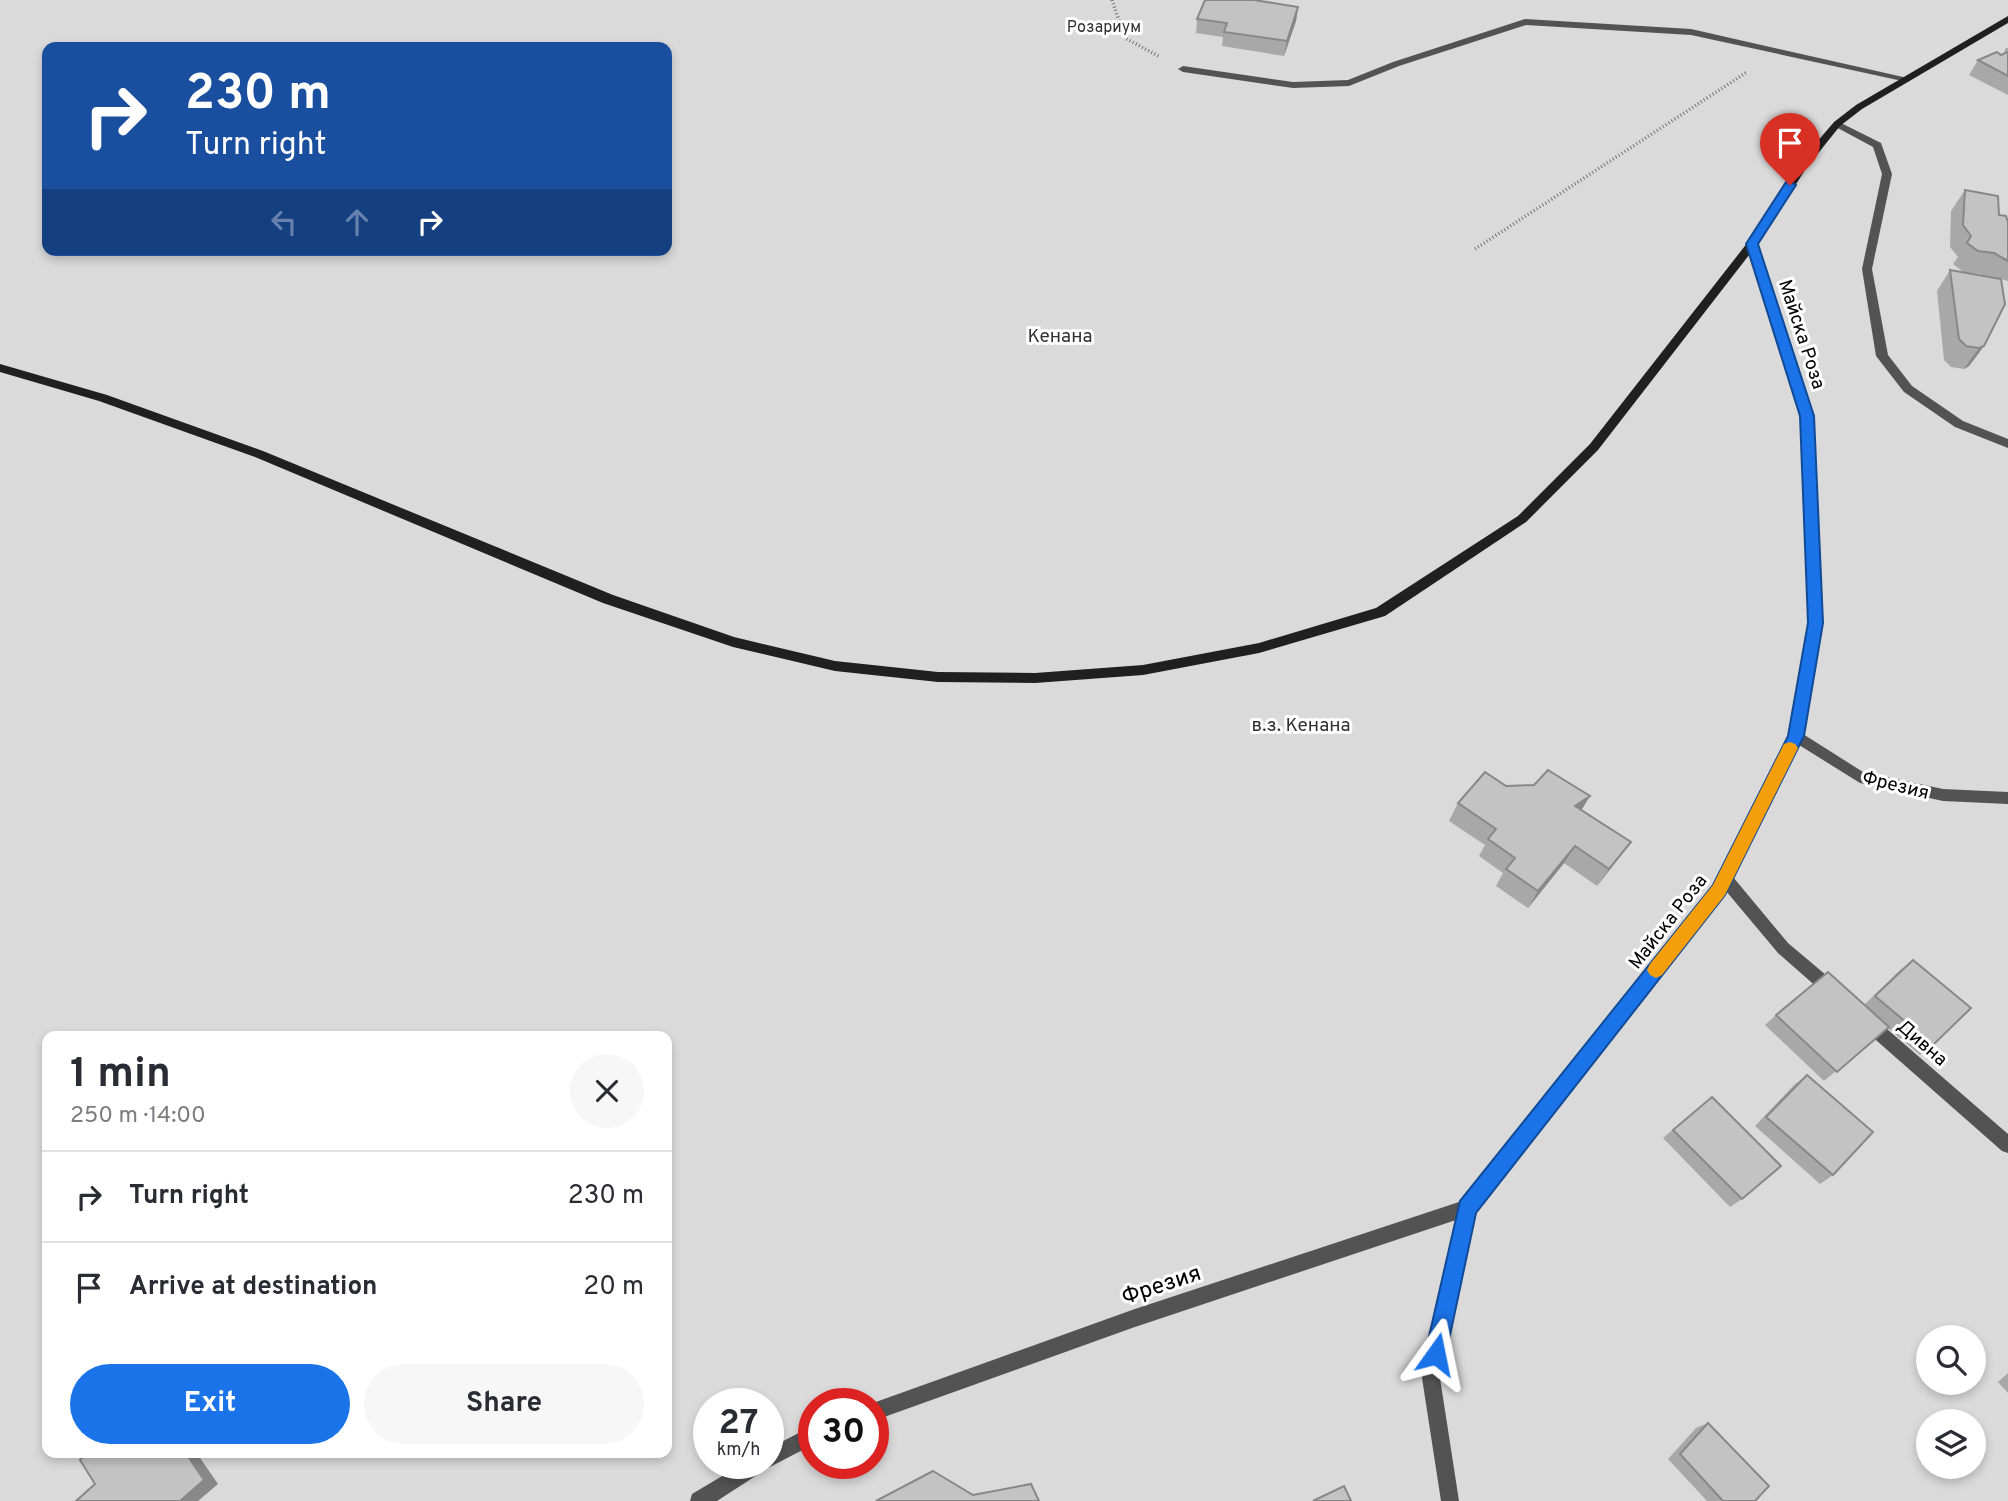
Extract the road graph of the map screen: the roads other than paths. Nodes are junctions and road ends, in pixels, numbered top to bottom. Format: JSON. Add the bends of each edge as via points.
{"nodes":[{"id":1,"x":2008,"y":19,"type":"edge"},
{"id":2,"x":1183,"y":69,"type":"road end"},
{"id":3,"x":1907,"y":79,"type":"junction"},
{"id":4,"x":1837,"y":124,"type":"junction"},
{"id":5,"x":1752,"y":244,"type":"junction"},
{"id":6,"x":0,"y":368,"type":"edge"},
{"id":7,"x":2008,"y":444,"type":"edge"},
{"id":8,"x":1796,"y":736,"type":"junction"},
{"id":9,"x":2008,"y":798,"type":"edge"},
{"id":10,"x":1726,"y":878,"type":"junction"},
{"id":11,"x":2008,"y":1145,"type":"edge"},
{"id":12,"x":1467,"y":1208,"type":"junction"},
{"id":13,"x":889,"y":1406,"type":"edge"},
{"id":14,"x":735,"y":1479,"type":"edge"},
{"id":15,"x":699,"y":1501,"type":"edge"},
{"id":16,"x":1450,"y":1501,"type":"edge"}],
"edges":[{"from":1,"to":3,"type":"main road"},
{"from":2,"to":3,"type":"street","via":[[1293,85],[1349,83],[1525,22],[1691,32]]},
{"from":3,"to":4,"type":"main road"},
{"from":4,"to":5,"type":"main road","via":[[1803,165]]},
{"from":4,"to":7,"type":"street","via":[[1877,145],[1887,174],[1867,269],[1882,356],[1908,389],[1959,424]]},
{"from":5,"to":6,"type":"main road","via":[[1594,447],[1531,510],[1380,612],[1259,648],[1143,670],[1060,676],[938,677],[835,666],[733,642],[608,599],[259,454],[103,398]]},
{"from":5,"to":8,"type":"street","name":"Майска Роза","via":[[1807,416],[1816,623]]},
{"from":8,"to":9,"type":"street","name":"Фрезия","via":[[1860,777],[1943,795]]},
{"from":8,"to":10,"type":"street","name":"Майска Роза"},
{"from":10,"to":11,"type":"street","name":"Дивна","via":[[1783,948]]},
{"from":10,"to":12,"type":"street","name":"Майска Роза"},
{"from":12,"to":13,"type":"street","name":"Фрезия","via":[[1132,1319]]},
{"from":12,"to":16,"type":"street","name":"Майска Роза","via":[[1431,1378]]},
{"from":14,"to":15,"type":"street"}]}
